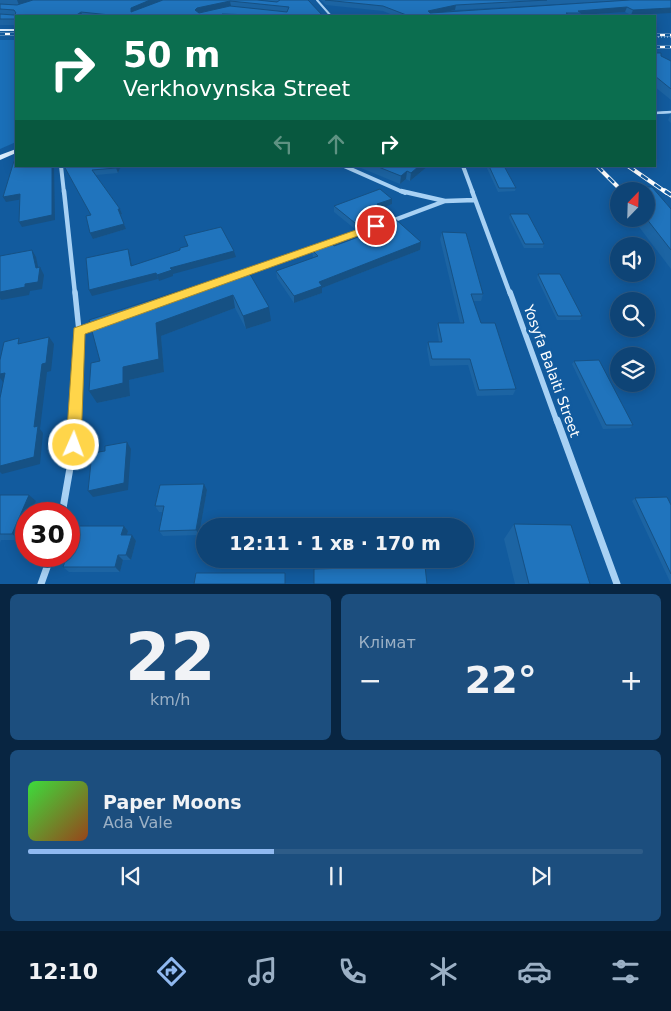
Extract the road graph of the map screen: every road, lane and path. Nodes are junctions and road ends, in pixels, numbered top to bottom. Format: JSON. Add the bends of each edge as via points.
{"nodes":[{"id":1,"x":317,"y":0,"type":"edge"},
{"id":2,"x":330,"y":15,"type":"edge"},
{"id":3,"x":0,"y":30,"type":"edge"},
{"id":4,"x":15,"y":30,"type":"edge"},
{"id":5,"x":671,"y":36,"type":"edge"},
{"id":6,"x":656,"y":37,"type":"edge"},
{"id":7,"x":671,"y":112,"type":"edge"},
{"id":8,"x":656,"y":113,"type":"edge"},
{"id":9,"x":15,"y":151,"type":"edge"},
{"id":10,"x":0,"y":158,"type":"edge"},
{"id":11,"x":60,"y":167,"type":"edge"},
{"id":12,"x":346,"y":167,"type":"edge"},
{"id":13,"x":463,"y":167,"type":"edge"},
{"id":14,"x":476,"y":200,"type":"junction"},
{"id":15,"x":445,"y":201,"type":"junction"},
{"id":16,"x":382,"y":224,"type":"edge"},
{"id":17,"x":372,"y":228,"type":"edge"},
{"id":18,"x":235,"y":277,"type":"edge"},
{"id":19,"x":106,"y":322,"type":"edge"},
{"id":20,"x":79,"y":331,"type":"junction"},
{"id":21,"x":64,"y":502,"type":"edge"},
{"id":22,"x":47,"y":567,"type":"edge"},
{"id":23,"x":41,"y":584,"type":"edge"},
{"id":24,"x":617,"y":584,"type":"edge"}],
"edges":[{"from":1,"to":2,"type":"street"},
{"from":3,"to":4,"type":"street"},
{"from":5,"to":6,"type":"path"},
{"from":7,"to":8,"type":"lane"},
{"from":9,"to":10,"type":"street"},
{"from":11,"to":20,"type":"street"},
{"from":12,"to":15,"type":"street","via":[[403,192]]},
{"from":13,"to":14,"type":"street","name":"Yosyfa Balaiti Street"},
{"from":14,"to":15,"type":"street"},
{"from":14,"to":24,"type":"street","name":"Yosyfa Balaiti Street"},
{"from":15,"to":16,"type":"street"},
{"from":17,"to":18,"type":"street"},
{"from":19,"to":20,"type":"street"},
{"from":20,"to":21,"type":"street","via":[[74,445]]},
{"from":22,"to":23,"type":"street"}]}
